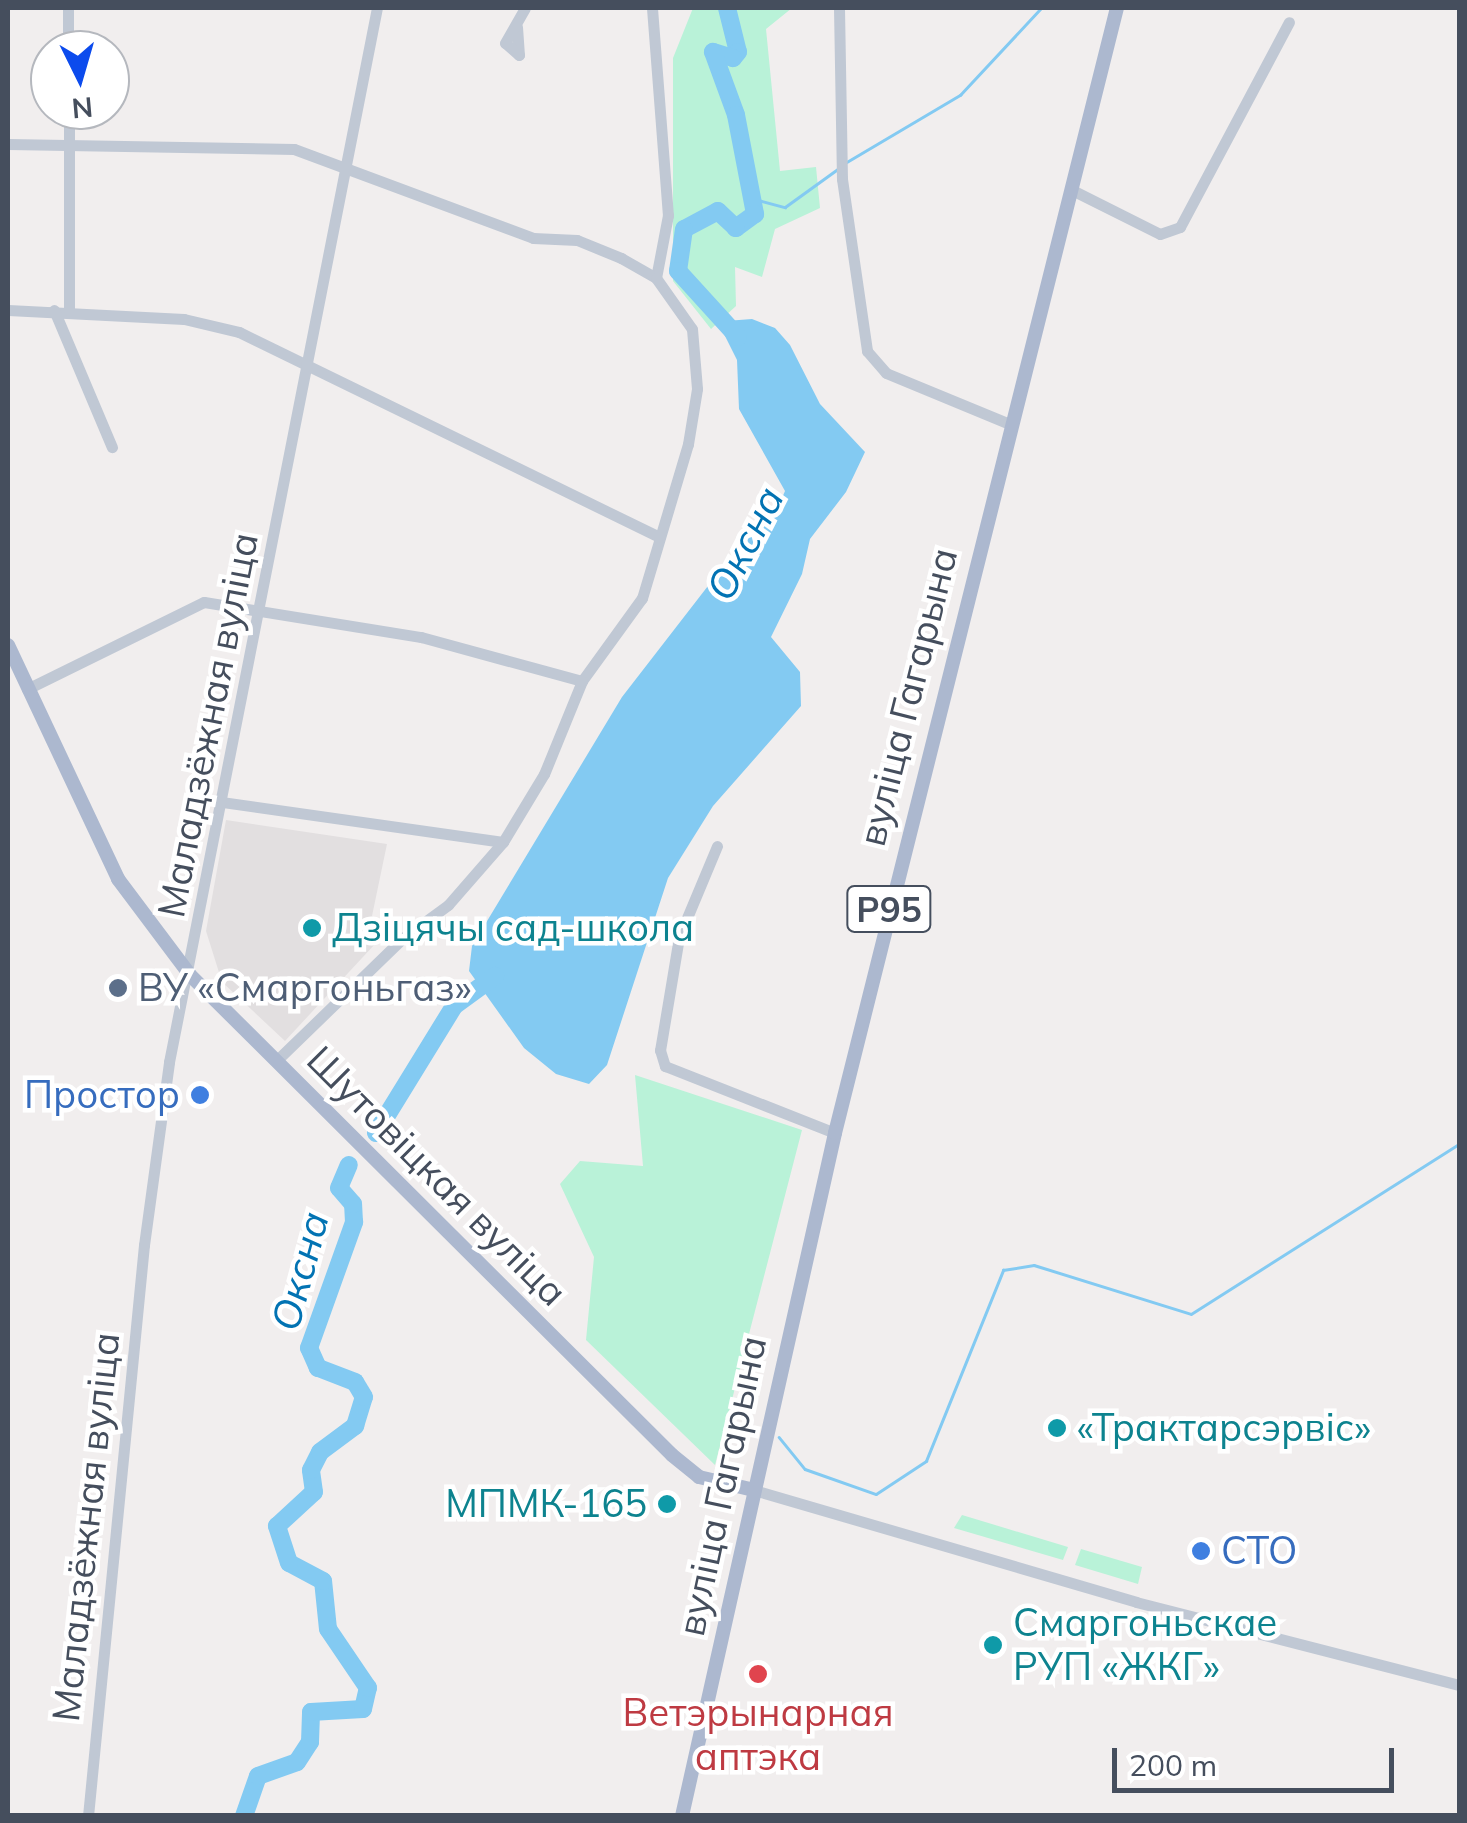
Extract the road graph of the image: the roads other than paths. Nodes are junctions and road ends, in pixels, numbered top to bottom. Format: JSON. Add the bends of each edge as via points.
{"nodes":[{"id":1,"x":377,"y":8,"type":"edge"},
{"id":2,"x":525,"y":8,"type":"edge"},
{"id":3,"x":652,"y":8,"type":"edge"},
{"id":4,"x":839,"y":8,"type":"edge"},
{"id":5,"x":1118,"y":8,"type":"edge"},
{"id":6,"x":1289,"y":22,"type":"dead end"},
{"id":7,"x":517,"y":27,"type":"dead end"},
{"id":8,"x":70,"y":130,"type":"edge"},
{"id":9,"x":8,"y":144,"type":"edge"},
{"id":10,"x":70,"y":144,"type":"junction"},
{"id":11,"x":349,"y":169,"type":"junction"},
{"id":12,"x":1072,"y":190,"type":"junction"},
{"id":13,"x":656,"y":278,"type":"junction"},
{"id":14,"x":8,"y":310,"type":"edge"},
{"id":15,"x":54,"y":310,"type":"junction"},
{"id":16,"x":69,"y":310,"type":"junction"},
{"id":17,"x":308,"y":363,"type":"junction"},
{"id":18,"x":1010,"y":424,"type":"junction"},
{"id":19,"x":112,"y":448,"type":"dead end"},
{"id":20,"x":658,"y":536,"type":"junction"},
{"id":21,"x":261,"y":609,"type":"junction"},
{"id":22,"x":8,"y":646,"type":"edge"},
{"id":23,"x":582,"y":681,"type":"junction"},
{"id":24,"x":27,"y":689,"type":"junction"},
{"id":25,"x":224,"y":802,"type":"junction"},
{"id":26,"x":503,"y":842,"type":"junction"},
{"id":27,"x":717,"y":846,"type":"dead end"},
{"id":28,"x":190,"y":975,"type":"junction"},
{"id":29,"x":276,"y":1061,"type":"junction"},
{"id":30,"x":835,"y":1133,"type":"junction"},
{"id":31,"x":754,"y":1490,"type":"junction"},
{"id":32,"x":1460,"y":1685,"type":"edge"},
{"id":33,"x":88,"y":1816,"type":"edge"},
{"id":34,"x":682,"y":1816,"type":"edge"}],
"edges":[{"from":1,"to":11,"type":"street","name":"Маладзёжная вуліца"},
{"from":2,"to":7,"type":"street"},
{"from":3,"to":13,"type":"street","via":[[668,215]]},
{"from":4,"to":18,"type":"street","via":[[842,178],[859,314],[875,363]]},
{"from":5,"to":12,"type":"main road","name":"вуліца Гагарына","number":"Р95"},
{"from":6,"to":12,"type":"street","via":[[1180,227],[1160,234]]},
{"from":8,"to":10,"type":"street"},
{"from":9,"to":10,"type":"street"},
{"from":10,"to":11,"type":"street","via":[[294,148]]},
{"from":10,"to":16,"type":"street"},
{"from":11,"to":13,"type":"street","via":[[533,238],[577,240]]},
{"from":11,"to":17,"type":"street","name":"Маладзёжная вуліца"},
{"from":12,"to":18,"type":"main road","name":"вуліца Гагарына","number":"Р95"},
{"from":13,"to":20,"type":"street","via":[[692,330],[698,351],[688,444]]},
{"from":14,"to":15,"type":"street"},
{"from":15,"to":16,"type":"street"},
{"from":15,"to":19,"type":"street"},
{"from":16,"to":17,"type":"street","via":[[212,324]]},
{"from":17,"to":20,"type":"street"},
{"from":17,"to":21,"type":"street","name":"Маладзёжная вуліца"},
{"from":18,"to":30,"type":"main road","name":"вуліца Гагарына","number":"Р95"},
{"from":20,"to":23,"type":"street","via":[[642,598]]},
{"from":21,"to":23,"type":"street","via":[[421,637]]},
{"from":21,"to":24,"type":"street","via":[[204,602],[187,607]]},
{"from":21,"to":25,"type":"street","name":"Маладзёжная вуліца"},
{"from":22,"to":24,"type":"main road","name":"Шутовіцкая вуліца"},
{"from":23,"to":26,"type":"street","via":[[544,774]]},
{"from":24,"to":28,"type":"main road","name":"Шутовіцкая вуліца","via":[[118,879]]},
{"from":25,"to":26,"type":"street"},
{"from":25,"to":28,"type":"street","name":"Маладзёжная вуліца"},
{"from":26,"to":29,"type":"street","via":[[448,905],[403,938]]},
{"from":27,"to":30,"type":"street","via":[[679,937],[660,1050],[665,1066]]},
{"from":28,"to":29,"type":"main road","name":"Шутовіцкая вуліца"},
{"from":28,"to":33,"type":"street","name":"Маладзёжная вуліца","via":[[169,1062],[146,1227]]},
{"from":29,"to":31,"type":"main road","name":"Шутовіцкая вуліца","via":[[672,1455],[699,1477]]},
{"from":30,"to":31,"type":"main road","name":"вуліца Гагарына","number":"Р95"},
{"from":31,"to":32,"type":"street","via":[[1152,1606]]},
{"from":31,"to":34,"type":"main road","name":"вуліца Гагарына","number":"Р95"}]}
